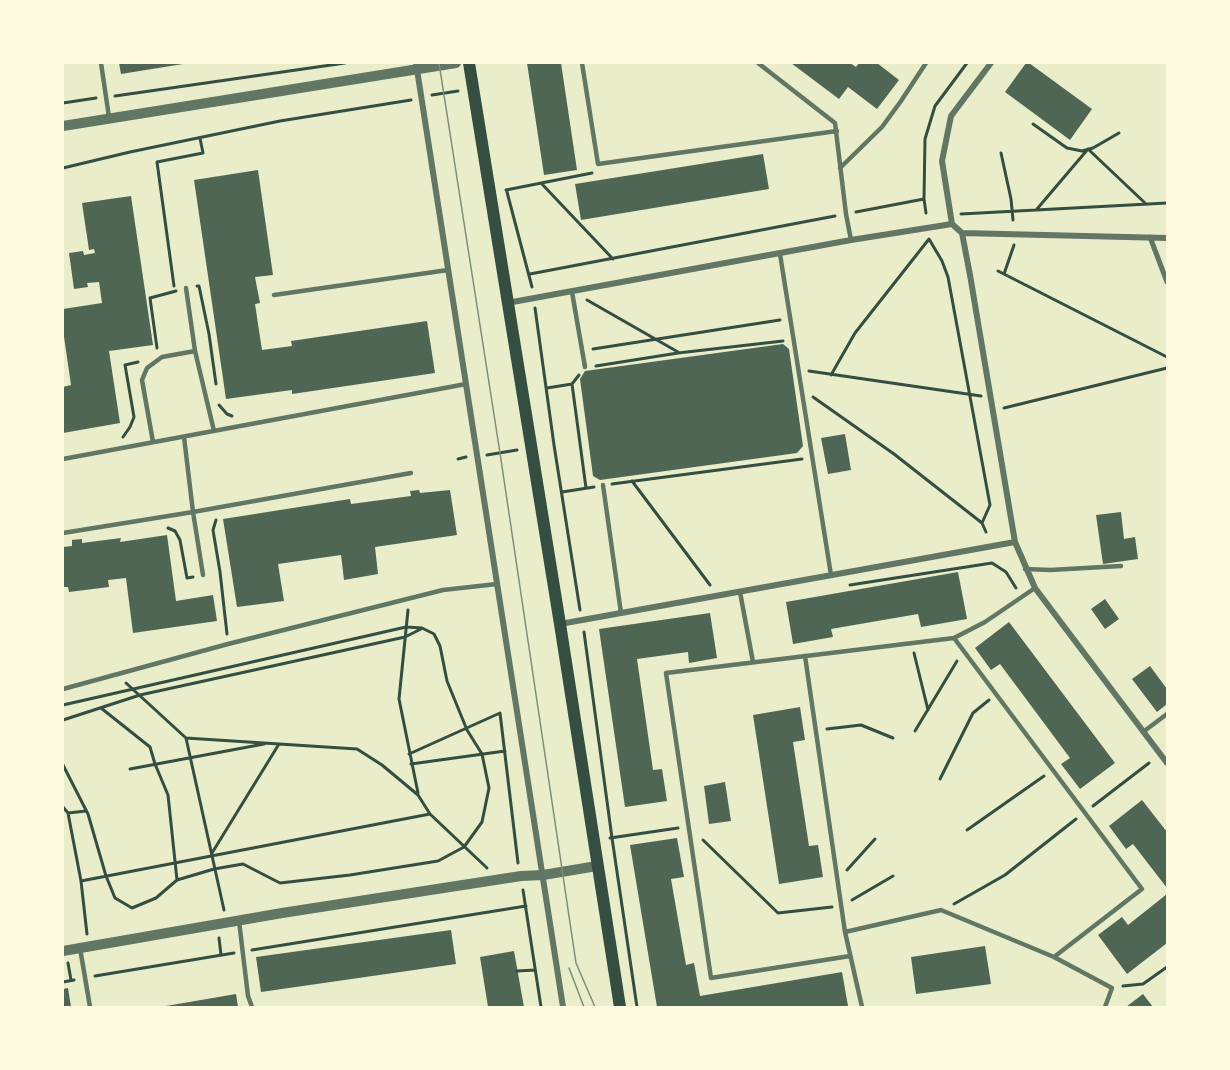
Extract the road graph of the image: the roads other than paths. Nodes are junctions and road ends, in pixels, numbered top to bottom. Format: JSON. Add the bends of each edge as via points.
{"nodes":[{"id":1,"x":101,"y":63,"type":"edge"},
{"id":2,"x":456,"y":63,"type":"edge"},
{"id":3,"x":469,"y":63,"type":"edge"},
{"id":4,"x":582,"y":63,"type":"edge"},
{"id":5,"x":758,"y":63,"type":"edge"},
{"id":6,"x":926,"y":63,"type":"edge"},
{"id":7,"x":991,"y":63,"type":"edge"},
{"id":8,"x":416,"y":66,"type":"edge"},
{"id":9,"x":110,"y":120,"type":"junction"},
{"id":10,"x":63,"y":126,"type":"edge"},
{"id":11,"x":837,"y":131,"type":"junction"},
{"id":12,"x":840,"y":168,"type":"junction"},
{"id":13,"x":952,"y":224,"type":"junction"},
{"id":14,"x":962,"y":233,"type":"junction"},
{"id":15,"x":1150,"y":237,"type":"junction"},
{"id":16,"x":1167,"y":238,"type":"edge"},
{"id":17,"x":851,"y":240,"type":"junction"},
{"id":18,"x":780,"y":254,"type":"junction"},
{"id":19,"x":448,"y":270,"type":"junction"},
{"id":20,"x":1167,"y":282,"type":"edge"},
{"id":21,"x":186,"y":288,"type":"dead end"},
{"id":22,"x":573,"y":292,"type":"junction"},
{"id":23,"x":274,"y":295,"type":"dead end"},
{"id":24,"x":507,"y":303,"type":"junction"},
{"id":25,"x":195,"y":351,"type":"junction"},
{"id":26,"x":585,"y":367,"type":"road end"},
{"id":27,"x":466,"y":384,"type":"junction"},
{"id":28,"x":214,"y":431,"type":"junction"},
{"id":29,"x":184,"y":437,"type":"junction"},
{"id":30,"x":153,"y":442,"type":"junction"},
{"id":31,"x":63,"y":459,"type":"edge"},
{"id":32,"x":411,"y":473,"type":"dead end"},
{"id":33,"x":603,"y":485,"type":"road end"},
{"id":34,"x":193,"y":512,"type":"junction"},
{"id":35,"x":63,"y":533,"type":"edge"},
{"id":36,"x":1015,"y":542,"type":"junction"},
{"id":37,"x":1121,"y":566,"type":"dead end"},
{"id":38,"x":1025,"y":569,"type":"junction"},
{"id":39,"x":203,"y":575,"type":"dead end"},
{"id":40,"x":831,"y":575,"type":"junction"},
{"id":41,"x":497,"y":584,"type":"junction"},
{"id":42,"x":1035,"y":588,"type":"junction"},
{"id":43,"x":740,"y":592,"type":"junction"},
{"id":44,"x":621,"y":613,"type":"junction"},
{"id":45,"x":560,"y":624,"type":"junction"},
{"id":46,"x":954,"y":638,"type":"junction"},
{"id":47,"x":805,"y":656,"type":"junction"},
{"id":48,"x":753,"y":662,"type":"junction"},
{"id":49,"x":63,"y":689,"type":"edge"},
{"id":50,"x":1167,"y":714,"type":"edge"},
{"id":51,"x":1143,"y":732,"type":"junction"},
{"id":52,"x":1167,"y":763,"type":"edge"},
{"id":53,"x":597,"y":866,"type":"junction"},
{"id":54,"x":543,"y":876,"type":"junction"},
{"id":55,"x":239,"y":920,"type":"junction"},
{"id":56,"x":845,"y":932,"type":"junction"},
{"id":57,"x":80,"y":948,"type":"junction"},
{"id":58,"x":63,"y":951,"type":"edge"},
{"id":59,"x":850,"y":956,"type":"junction"},
{"id":60,"x":1053,"y":957,"type":"junction"},
{"id":61,"x":90,"y":1007,"type":"edge"},
{"id":62,"x":252,"y":1007,"type":"edge"},
{"id":63,"x":563,"y":1007,"type":"edge"},
{"id":64,"x":620,"y":1007,"type":"edge"},
{"id":65,"x":862,"y":1007,"type":"edge"},
{"id":66,"x":1105,"y":1007,"type":"edge"}],
"edges":[{"from":1,"to":9,"type":"lane"},
{"from":2,"to":8,"type":"street"},
{"from":3,"to":24,"type":"main road"},
{"from":4,"to":11,"type":"lane","via":[[598,164]]},
{"from":5,"to":11,"type":"lane","via":[[835,123]]},
{"from":6,"to":12,"type":"lane","via":[[882,127]]},
{"from":7,"to":13,"type":"street","via":[[951,116],[942,161]]},
{"from":8,"to":9,"type":"street"},
{"from":8,"to":19,"type":"street"},
{"from":9,"to":10,"type":"street"},
{"from":11,"to":12,"type":"lane"},
{"from":12,"to":17,"type":"lane"},
{"from":13,"to":14,"type":"street"},
{"from":13,"to":17,"type":"street"},
{"from":14,"to":15,"type":"street"},
{"from":14,"to":36,"type":"street"},
{"from":15,"to":16,"type":"street"},
{"from":15,"to":20,"type":"street"},
{"from":17,"to":18,"type":"street"},
{"from":18,"to":22,"type":"street"},
{"from":18,"to":40,"type":"lane"},
{"from":19,"to":23,"type":"lane"},
{"from":19,"to":27,"type":"street"},
{"from":21,"to":25,"type":"lane"},
{"from":22,"to":24,"type":"street"},
{"from":22,"to":26,"type":"lane"},
{"from":24,"to":45,"type":"main road"},
{"from":25,"to":28,"type":"lane"},
{"from":25,"to":30,"type":"lane","via":[[162,357],[147,368],[142,380]]},
{"from":27,"to":28,"type":"lane"},
{"from":27,"to":41,"type":"street"},
{"from":28,"to":29,"type":"lane"},
{"from":29,"to":30,"type":"lane"},
{"from":29,"to":34,"type":"lane"},
{"from":30,"to":31,"type":"lane"},
{"from":32,"to":34,"type":"lane"},
{"from":33,"to":44,"type":"lane"},
{"from":34,"to":35,"type":"lane"},
{"from":34,"to":39,"type":"lane"},
{"from":36,"to":38,"type":"street"},
{"from":36,"to":40,"type":"street"},
{"from":37,"to":38,"type":"lane"},
{"from":38,"to":42,"type":"street"},
{"from":40,"to":43,"type":"street"},
{"from":41,"to":49,"type":"lane","via":[[409,598]]},
{"from":41,"to":54,"type":"street"},
{"from":42,"to":46,"type":"lane"},
{"from":42,"to":51,"type":"street"},
{"from":43,"to":44,"type":"street"},
{"from":43,"to":48,"type":"lane"},
{"from":44,"to":45,"type":"street"},
{"from":45,"to":53,"type":"main road"},
{"from":46,"to":47,"type":"lane"},
{"from":46,"to":60,"type":"lane","via":[[1142,889]]},
{"from":47,"to":48,"type":"lane"},
{"from":47,"to":56,"type":"lane"},
{"from":48,"to":59,"type":"lane","via":[[666,673],[711,978]]},
{"from":50,"to":51,"type":"lane"},
{"from":51,"to":52,"type":"street"},
{"from":53,"to":54,"type":"street"},
{"from":53,"to":64,"type":"main road"},
{"from":54,"to":55,"type":"street","via":[[521,876]]},
{"from":54,"to":63,"type":"street"},
{"from":55,"to":57,"type":"street"},
{"from":55,"to":62,"type":"lane"},
{"from":56,"to":59,"type":"lane"},
{"from":56,"to":60,"type":"lane","via":[[941,910]]},
{"from":57,"to":58,"type":"street"},
{"from":57,"to":61,"type":"lane"},
{"from":59,"to":65,"type":"lane"},
{"from":60,"to":66,"type":"lane","via":[[1112,988]]}]}
